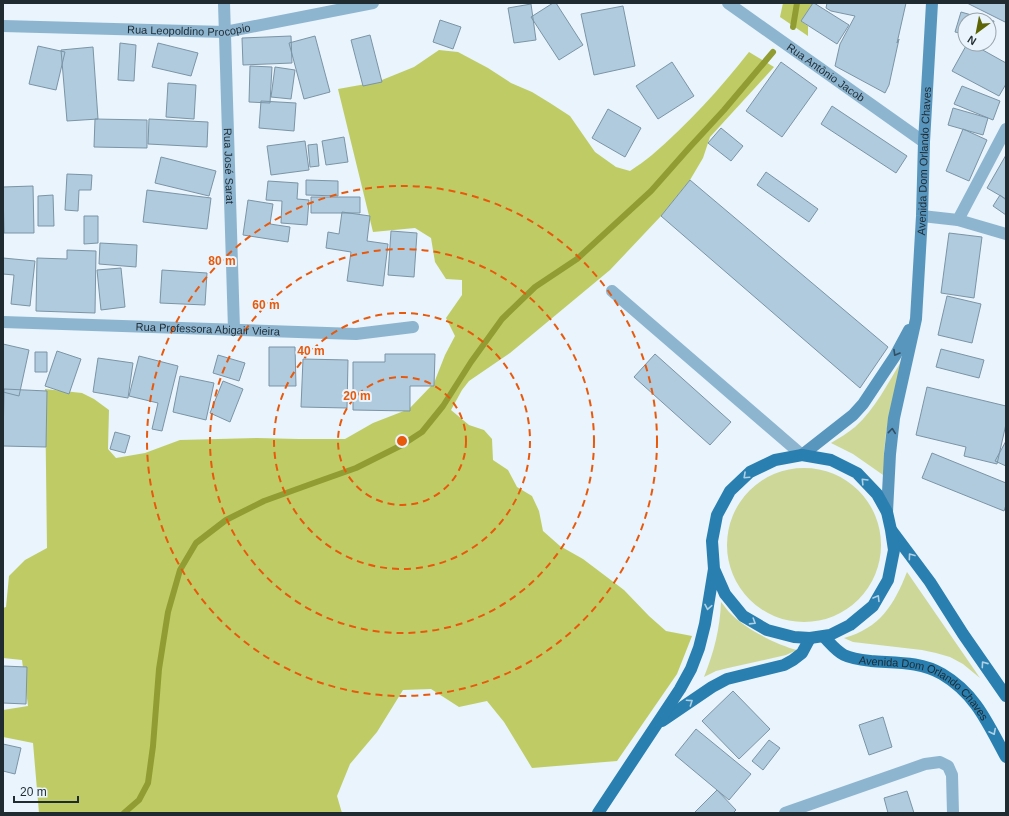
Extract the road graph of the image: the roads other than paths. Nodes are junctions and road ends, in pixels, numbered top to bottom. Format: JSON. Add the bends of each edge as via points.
{"nodes":[{"id":1,"x":224,"y":3,"type":"edge"},
{"id":2,"x":373,"y":3,"type":"edge"},
{"id":3,"x":728,"y":3,"type":"edge"},
{"id":4,"x":932,"y":3,"type":"edge"},
{"id":5,"x":3,"y":26,"type":"edge"},
{"id":6,"x":225,"y":32,"type":"junction"},
{"id":7,"x":1006,"y":129,"type":"edge"},
{"id":8,"x":924,"y":142,"type":"junction"},
{"id":9,"x":922,"y":216,"type":"junction"},
{"id":10,"x":958,"y":220,"type":"junction"},
{"id":11,"x":1006,"y":234,"type":"edge"},
{"id":12,"x":612,"y":291,"type":"dead end"},
{"id":13,"x":916,"y":319,"type":"junction"},
{"id":14,"x":3,"y":322,"type":"edge"},
{"id":15,"x":413,"y":327,"type":"dead end"},
{"id":16,"x":234,"y":329,"type":"junction"},
{"id":17,"x":802,"y":456,"type":"junction"},
{"id":18,"x":887,"y":512,"type":"junction"},
{"id":19,"x":892,"y":530,"type":"junction"},
{"id":20,"x":714,"y":569,"type":"junction"},
{"id":21,"x":824,"y":637,"type":"junction"},
{"id":22,"x":810,"y":638,"type":"junction"},
{"id":23,"x":1006,"y":696,"type":"edge"},
{"id":24,"x":658,"y":724,"type":"junction"},
{"id":25,"x":1006,"y":757,"type":"edge"},
{"id":26,"x":598,"y":813,"type":"edge"},
{"id":27,"x":786,"y":813,"type":"edge"},
{"id":28,"x":953,"y":813,"type":"edge"}],
"edges":[{"from":1,"to":6,"type":"street","name":"Rua José Sarat"},
{"from":2,"to":6,"type":"street","name":"Rua Leopoldino Procopio"},
{"from":3,"to":8,"type":"street","name":"Rua Antônio Jacob"},
{"from":4,"to":8,"type":"main road","name":"Avenida Dom Orlando Chaves"},
{"from":5,"to":6,"type":"street","name":"Rua Leopoldino Procopio"},
{"from":6,"to":16,"type":"street","name":"Rua José Sarat"},
{"from":7,"to":10,"type":"street"},
{"from":8,"to":9,"type":"main road","name":"Avenida Dom Orlando Chaves"},
{"from":9,"to":10,"type":"street"},
{"from":9,"to":13,"type":"main road","name":"Avenida Dom Orlando Chaves"},
{"from":10,"to":11,"type":"street"},
{"from":12,"to":17,"type":"street"},
{"from":13,"to":17,"type":"main road","name":"Avenida Dom Orlando Chaves","one_way":true,"via":[[863,404]]},
{"from":18,"to":13,"type":"main road","name":"Avenida Dom Orlando Chaves","one_way":true,"via":[[894,418]]},
{"from":14,"to":16,"type":"street","name":"Rua Professora Abigair Vieira"},
{"from":15,"to":16,"type":"street","name":"Rua Professora Abigair Vieira","via":[[356,334]]},
{"from":18,"to":17,"type":"main road","name":"Avenida Dom Orlando Chaves","one_way":true,"via":[[877,494],[857,473],[831,460]]},
{"from":17,"to":20,"type":"main road","name":"Avenida Dom Orlando Chaves","one_way":true,"via":[[775,460],[750,472],[730,490],[717,515],[712,541]]},
{"from":18,"to":19,"type":"main road","name":"Avenida Dom Orlando Chaves"},
{"from":21,"to":19,"type":"main road","name":"Avenida Dom Orlando Chaves","one_way":true,"via":[[850,625],[873,606],[888,580],[894,550]]},
{"from":23,"to":19,"type":"main road","name":"Avenida Dom Orlando Chaves","one_way":true},
{"from":20,"to":22,"type":"main road","name":"Avenida Dom Orlando Chaves","one_way":true,"via":[[725,594],[743,616],[767,630]]},
{"from":20,"to":24,"type":"main road","name":"Avenida Dom Orlando Chaves","one_way":true,"via":[[699,648],[691,669]]},
{"from":21,"to":22,"type":"main road","name":"Avenida Dom Orlando Chaves"},
{"from":21,"to":25,"type":"main road","name":"Avenida Dom Orlando Chaves","one_way":true,"via":[[844,655],[911,664],[941,673],[965,691],[978,707]]},
{"from":24,"to":22,"type":"main road","name":"Avenida Dom Orlando Chaves","one_way":true,"via":[[727,679],[784,665],[794,660],[802,653]]},
{"from":24,"to":26,"type":"main road","name":"Avenida Dom Orlando Chaves"},
{"from":27,"to":28,"type":"street","via":[[925,764],[940,762],[948,766],[952,775]]}]}
